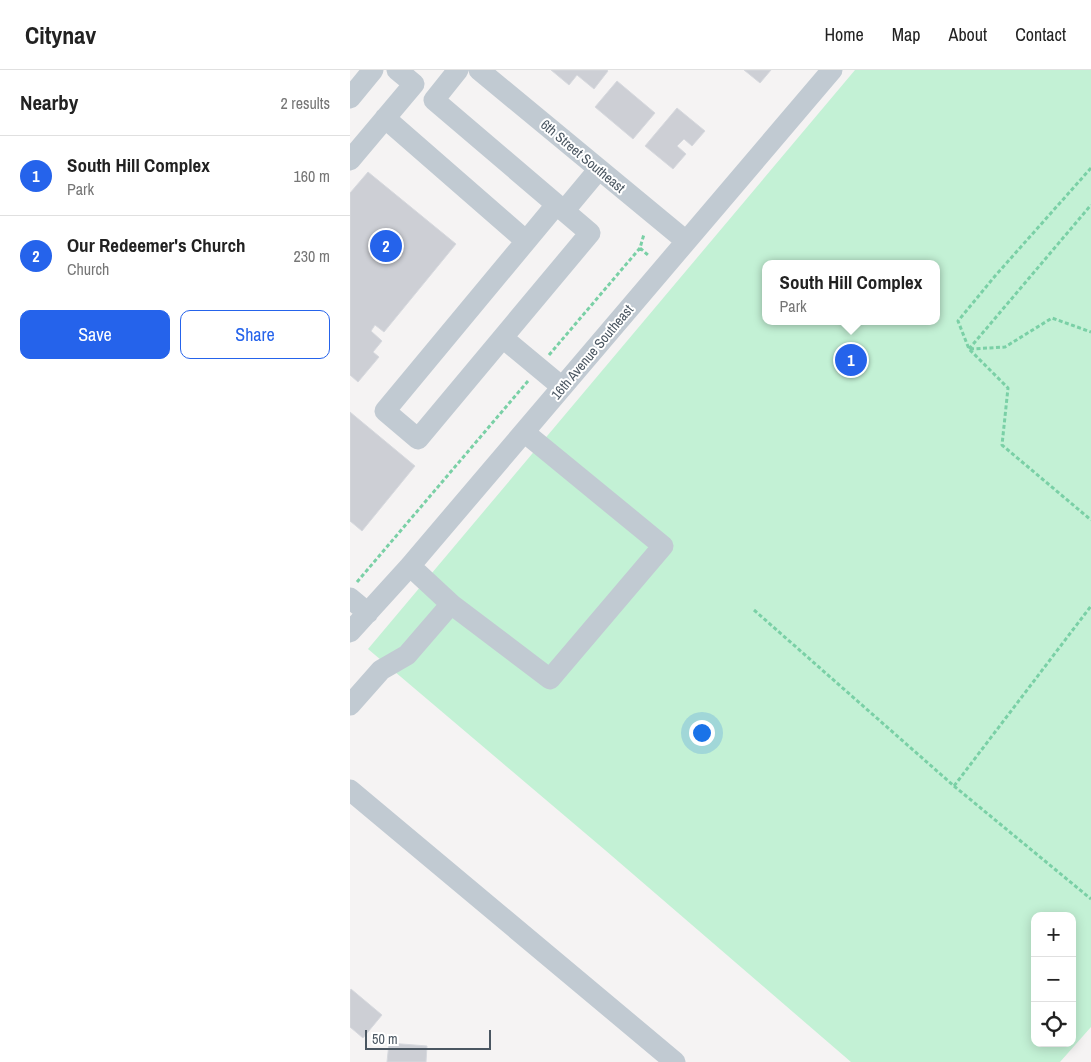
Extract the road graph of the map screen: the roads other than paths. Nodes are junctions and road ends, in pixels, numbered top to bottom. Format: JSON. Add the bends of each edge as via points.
{"nodes":[{"id":1,"x":373,"y":70,"type":"edge"},
{"id":2,"x":397,"y":70,"type":"edge"},
{"id":3,"x":458,"y":70,"type":"edge"},
{"id":4,"x":479,"y":70,"type":"edge"},
{"id":5,"x":832,"y":70,"type":"edge"},
{"id":6,"x":414,"y":84,"type":"junction"},
{"id":7,"x":350,"y":98,"type":"edge"},
{"id":8,"x":434,"y":100,"type":"junction"},
{"id":9,"x":385,"y":118,"type":"junction"},
{"id":10,"x":350,"y":160,"type":"edge"},
{"id":11,"x":599,"y":170,"type":"junction"},
{"id":12,"x":560,"y":208,"type":"junction"},
{"id":13,"x":526,"y":241,"type":"junction"},
{"id":14,"x":686,"y":241,"type":"junction"},
{"id":15,"x":503,"y":338,"type":"junction"},
{"id":16,"x":562,"y":387,"type":"junction"},
{"id":17,"x":524,"y":432,"type":"junction"},
{"id":18,"x":410,"y":566,"type":"junction"},
{"id":19,"x":353,"y":590,"type":"edge"},
{"id":20,"x":450,"y":604,"type":"junction"},
{"id":21,"x":368,"y":613,"type":"junction"},
{"id":22,"x":350,"y":632,"type":"edge"},
{"id":23,"x":350,"y":705,"type":"edge"},
{"id":24,"x":350,"y":790,"type":"edge"},
{"id":25,"x":675,"y":1062,"type":"edge"}],
"edges":[{"from":1,"to":7,"type":"street"},
{"from":2,"to":6,"type":"street"},
{"from":3,"to":8,"type":"street"},
{"from":4,"to":11,"type":"street","name":"6th Street Southeast"},
{"from":5,"to":14,"type":"street","name":"16th Avenue Southeast"},
{"from":6,"to":8,"type":"street"},
{"from":6,"to":9,"type":"street"},
{"from":8,"to":12,"type":"street"},
{"from":9,"to":10,"type":"street"},
{"from":9,"to":13,"type":"street"},
{"from":11,"to":12,"type":"street"},
{"from":11,"to":14,"type":"street","name":"6th Street Southeast"},
{"from":12,"to":13,"type":"street"},
{"from":12,"to":15,"type":"street","via":[[590,233]]},
{"from":13,"to":15,"type":"street","via":[[385,411],[418,438]]},
{"from":14,"to":16,"type":"street","name":"16th Avenue Southeast"},
{"from":15,"to":16,"type":"street"},
{"from":16,"to":17,"type":"street","name":"16th Avenue Southeast"},
{"from":17,"to":18,"type":"street","name":"16th Avenue Southeast"},
{"from":17,"to":20,"type":"street","via":[[663,546],[550,678]]},
{"from":18,"to":20,"type":"street"},
{"from":18,"to":21,"type":"street","name":"16th Avenue Southeast"},
{"from":19,"to":21,"type":"street"},
{"from":20,"to":23,"type":"street","via":[[407,655],[381,670]]},
{"from":21,"to":22,"type":"street","name":"16th Avenue Southeast"},
{"from":24,"to":25,"type":"street"}]}
